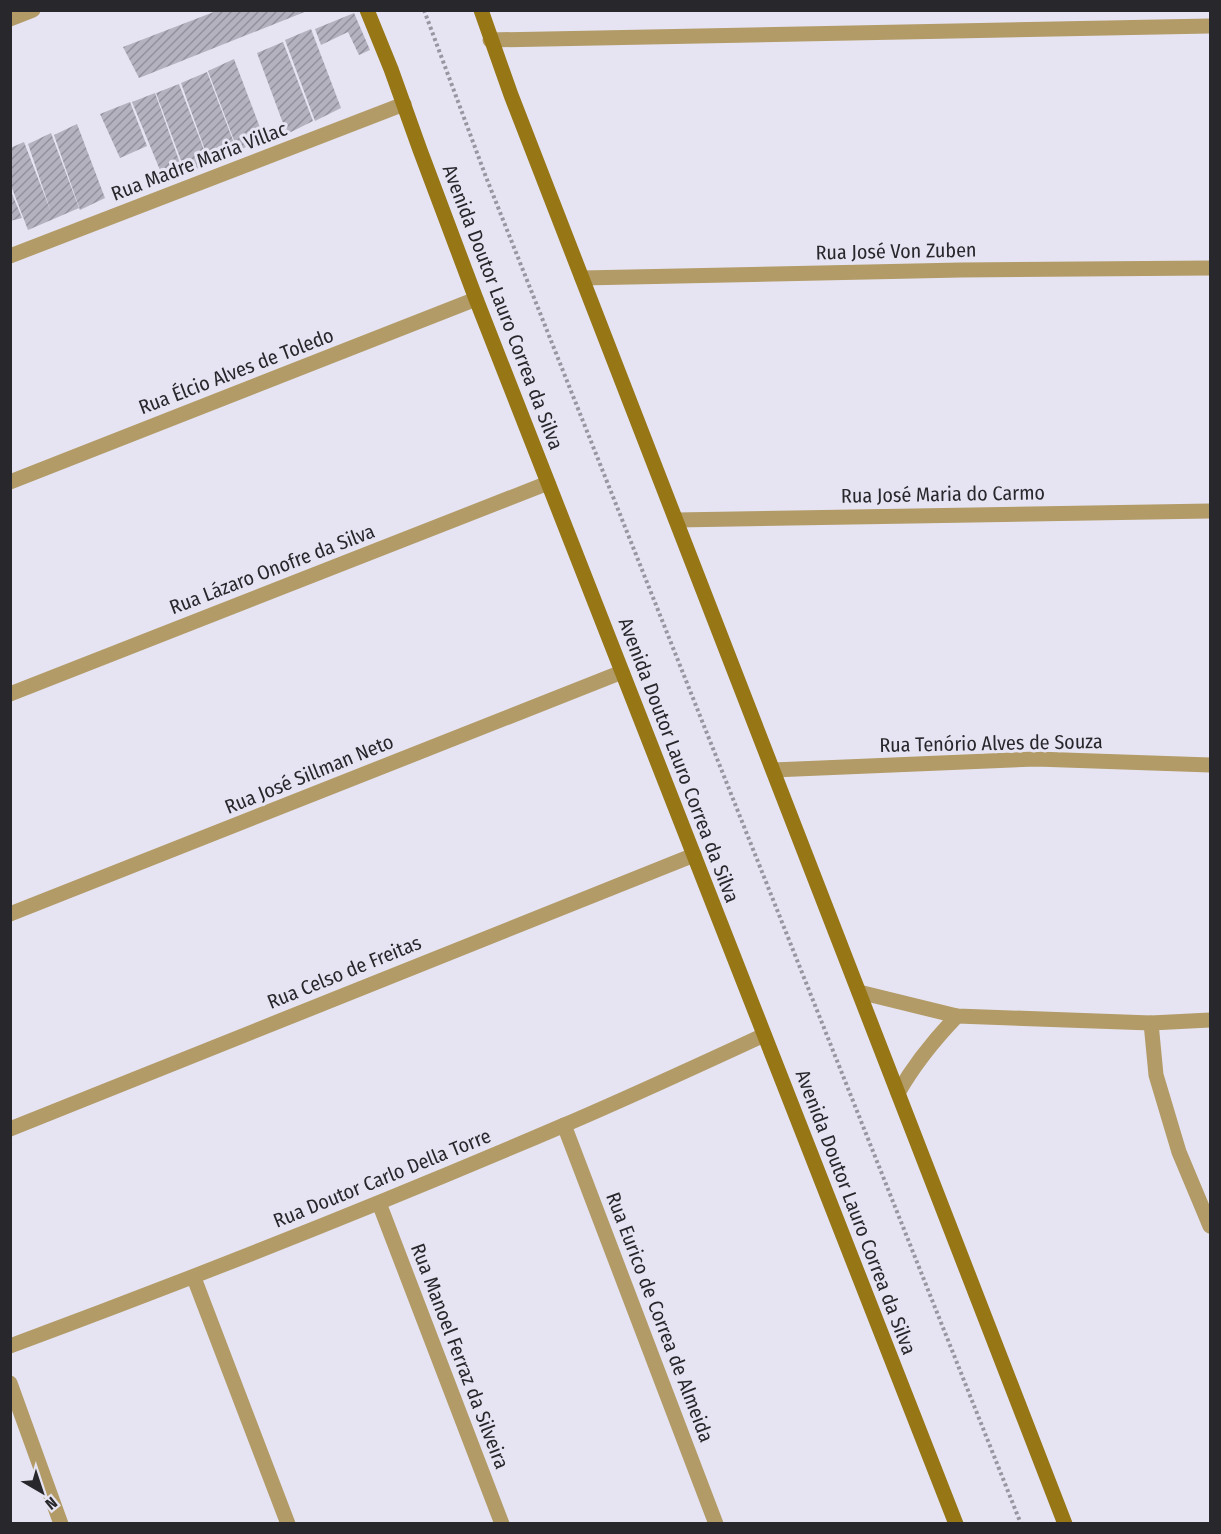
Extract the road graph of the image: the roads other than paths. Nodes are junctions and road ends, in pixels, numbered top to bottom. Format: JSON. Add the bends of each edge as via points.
{"nodes":[{"id":1,"x":33,"y":10,"type":"edge"},
{"id":2,"x":367,"y":10,"type":"edge"},
{"id":3,"x":481,"y":10,"type":"edge"},
{"id":4,"x":10,"y":19,"type":"edge"},
{"id":5,"x":1210,"y":26,"type":"edge"},
{"id":6,"x":490,"y":40,"type":"junction"},
{"id":7,"x":404,"y":104,"type":"junction"},
{"id":8,"x":10,"y":256,"type":"edge"},
{"id":9,"x":1210,"y":268,"type":"edge"},
{"id":10,"x":582,"y":278,"type":"junction"},
{"id":11,"x":476,"y":299,"type":"junction"},
{"id":12,"x":10,"y":482,"type":"edge"},
{"id":13,"x":548,"y":483,"type":"junction"},
{"id":14,"x":1210,"y":511,"type":"edge"},
{"id":15,"x":676,"y":520,"type":"junction"},
{"id":16,"x":622,"y":672,"type":"junction"},
{"id":17,"x":10,"y":694,"type":"edge"},
{"id":18,"x":1210,"y":765,"type":"edge"},
{"id":19,"x":773,"y":770,"type":"junction"},
{"id":20,"x":694,"y":855,"type":"junction"},
{"id":21,"x":10,"y":914,"type":"edge"},
{"id":22,"x":859,"y":992,"type":"junction"},
{"id":23,"x":957,"y":1016,"type":"junction"},
{"id":24,"x":1210,"y":1020,"type":"edge"},
{"id":25,"x":1151,"y":1023,"type":"junction"},
{"id":26,"x":765,"y":1035,"type":"junction"},
{"id":27,"x":898,"y":1093,"type":"junction"},
{"id":28,"x":564,"y":1125,"type":"junction"},
{"id":29,"x":10,"y":1129,"type":"edge"},
{"id":30,"x":379,"y":1203,"type":"junction"},
{"id":31,"x":1210,"y":1226,"type":"edge"},
{"id":32,"x":194,"y":1278,"type":"junction"},
{"id":33,"x":10,"y":1346,"type":"edge"},
{"id":34,"x":10,"y":1383,"type":"edge"},
{"id":35,"x":62,"y":1524,"type":"edge"},
{"id":36,"x":288,"y":1524,"type":"edge"},
{"id":37,"x":502,"y":1524,"type":"edge"},
{"id":38,"x":716,"y":1524,"type":"edge"},
{"id":39,"x":956,"y":1524,"type":"edge"},
{"id":40,"x":1065,"y":1524,"type":"edge"}],
"edges":[{"from":1,"to":4,"type":"street"},
{"from":2,"to":7,"type":"main road","name":"Avenida Doutor Lauro Correa da Silva"},
{"from":3,"to":6,"type":"main road"},
{"from":5,"to":6,"type":"street"},
{"from":6,"to":10,"type":"main road"},
{"from":7,"to":8,"type":"street","name":"Rua Madre Maria Villac"},
{"from":7,"to":11,"type":"main road","name":"Avenida Doutor Lauro Correa da Silva"},
{"from":9,"to":10,"type":"street","name":"Rua José Von Zuben"},
{"from":10,"to":15,"type":"main road"},
{"from":11,"to":12,"type":"street","name":"Rua Élcio Alves de Toledo"},
{"from":11,"to":13,"type":"main road","name":"Avenida Doutor Lauro Correa da Silva"},
{"from":13,"to":16,"type":"main road","name":"Avenida Doutor Lauro Correa da Silva"},
{"from":13,"to":17,"type":"street","name":"Rua Lázaro Onofre da Silva"},
{"from":14,"to":15,"type":"street","name":"Rua José Maria do Carmo"},
{"from":15,"to":19,"type":"main road"},
{"from":16,"to":20,"type":"main road","name":"Avenida Doutor Lauro Correa da Silva"},
{"from":16,"to":21,"type":"street","name":"Rua José Sillman Neto"},
{"from":18,"to":19,"type":"street","name":"Rua Tenório Alves de Souza","via":[[1036,759]]},
{"from":19,"to":22,"type":"main road"},
{"from":20,"to":26,"type":"main road","name":"Avenida Doutor Lauro Correa da Silva"},
{"from":20,"to":29,"type":"street","name":"Rua Celso de Freitas"},
{"from":22,"to":23,"type":"street"},
{"from":22,"to":27,"type":"main road"},
{"from":23,"to":25,"type":"street"},
{"from":23,"to":27,"type":"street","via":[[933,1040]]},
{"from":24,"to":25,"type":"street"},
{"from":25,"to":31,"type":"street","via":[[1156,1075],[1179,1152]]},
{"from":26,"to":28,"type":"street","name":"Rua Doutor Carlo Della Torre"},
{"from":26,"to":39,"type":"main road","name":"Avenida Doutor Lauro Correa da Silva"},
{"from":27,"to":40,"type":"main road"},
{"from":28,"to":30,"type":"street","name":"Rua Doutor Carlo Della Torre"},
{"from":28,"to":38,"type":"street","name":"Rua Eurico de Correa de Almeida"},
{"from":30,"to":32,"type":"street","name":"Rua Doutor Carlo Della Torre"},
{"from":30,"to":37,"type":"street","name":"Rua Manoel Ferraz da Silveira"},
{"from":32,"to":33,"type":"street","name":"Rua Doutor Carlo Della Torre"},
{"from":32,"to":36,"type":"street"},
{"from":34,"to":35,"type":"street"}]}
